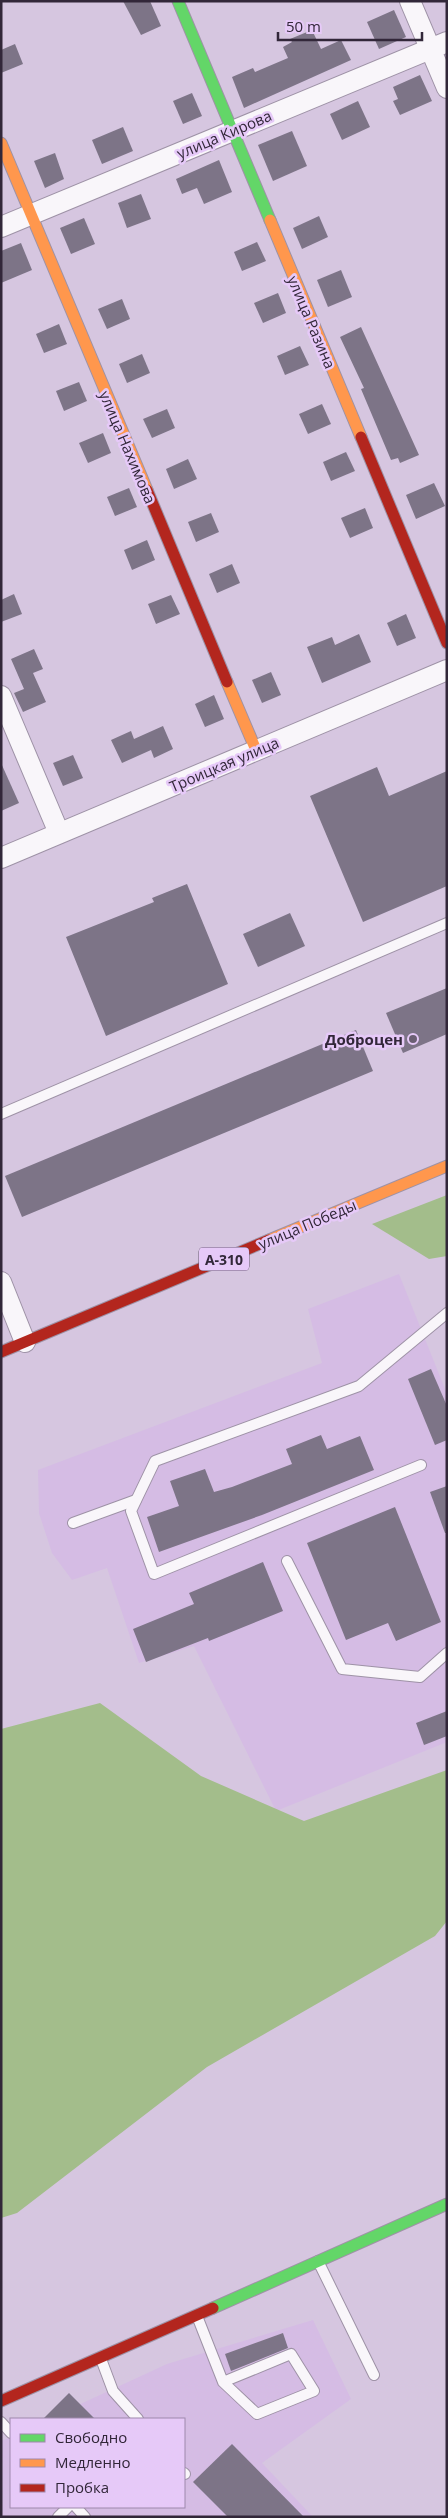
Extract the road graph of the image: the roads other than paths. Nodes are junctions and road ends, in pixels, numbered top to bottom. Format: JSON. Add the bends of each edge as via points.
{"nodes":[{"id":1,"x":178,"y":1,"type":"edge"},
{"id":2,"x":410,"y":1,"type":"edge"},
{"id":3,"x":438,"y":45,"type":"edge"},
{"id":4,"x":447,"y":88,"type":"edge"},
{"id":5,"x":232,"y":131,"type":"junction"},
{"id":6,"x":1,"y":143,"type":"edge"},
{"id":7,"x":30,"y":215,"type":"junction"},
{"id":8,"x":1,"y":227,"type":"edge"},
{"id":9,"x":447,"y":643,"type":"edge"},
{"id":10,"x":447,"y":670,"type":"edge"},
{"id":11,"x":1,"y":696,"type":"edge"},
{"id":12,"x":256,"y":750,"type":"junction"},
{"id":13,"x":59,"y":833,"type":"junction"},
{"id":14,"x":1,"y":858,"type":"edge"},
{"id":15,"x":447,"y":924,"type":"edge"},
{"id":16,"x":1,"y":1114,"type":"edge"},
{"id":17,"x":447,"y":1166,"type":"edge"},
{"id":18,"x":1,"y":1282,"type":"edge"},
{"id":19,"x":447,"y":1313,"type":"edge"},
{"id":20,"x":25,"y":1342,"type":"junction"},
{"id":21,"x":1,"y":1352,"type":"edge"},
{"id":22,"x":421,"y":1465,"type":"dead end"},
{"id":23,"x":136,"y":1500,"type":"junction"},
{"id":24,"x":73,"y":1523,"type":"dead end"},
{"id":25,"x":287,"y":1561,"type":"dead end"},
{"id":26,"x":447,"y":1653,"type":"edge"},
{"id":27,"x":447,"y":2204,"type":"edge"},
{"id":28,"x":318,"y":2261,"type":"junction"},
{"id":29,"x":196,"y":2315,"type":"junction"},
{"id":30,"x":100,"y":2358,"type":"junction"},
{"id":31,"x":374,"y":2375,"type":"dead end"},
{"id":32,"x":223,"y":2382,"type":"junction"},
{"id":33,"x":1,"y":2401,"type":"edge"},
{"id":34,"x":137,"y":2418,"type":"edge"},
{"id":35,"x":1,"y":2422,"type":"edge"},
{"id":36,"x":10,"y":2432,"type":"edge"},
{"id":37,"x":67,"y":2508,"type":"edge"},
{"id":38,"x":58,"y":2517,"type":"edge"}],
"edges":[{"from":1,"to":5,"type":"main road","name":"улица Разина"},
{"from":2,"to":3,"type":"street"},
{"from":3,"to":4,"type":"street"},
{"from":3,"to":5,"type":"street","name":"улица Кирова"},
{"from":5,"to":7,"type":"street","name":"улица Кирова"},
{"from":5,"to":9,"type":"main road","name":"улица Разина"},
{"from":6,"to":7,"type":"main road","name":"улица Нахимова"},
{"from":7,"to":8,"type":"street","name":"улица Кирова"},
{"from":7,"to":12,"type":"main road","name":"улица Нахимова"},
{"from":10,"to":12,"type":"street","name":"Троицкая улица"},
{"from":11,"to":13,"type":"street"},
{"from":12,"to":13,"type":"street","name":"Троицкая улица"},
{"from":13,"to":14,"type":"street","name":"Троицкая улица"},
{"from":15,"to":16,"type":"lane"},
{"from":17,"to":20,"type":"main road","name":"улица Победы","number":"А-310"},
{"from":18,"to":20,"type":"street"},
{"from":19,"to":23,"type":"lane","via":[[359,1386],[155,1461]]},
{"from":20,"to":21,"type":"main road","name":"улица Победы","number":"А-310"},
{"from":22,"to":23,"type":"lane","via":[[154,1574],[131,1511]]},
{"from":23,"to":24,"type":"lane"},
{"from":25,"to":26,"type":"lane","via":[[342,1669],[420,1677]]},
{"from":27,"to":28,"type":"main road"},
{"from":28,"to":29,"type":"main road"},
{"from":28,"to":31,"type":"lane"},
{"from":29,"to":30,"type":"main road"},
{"from":29,"to":32,"type":"lane"},
{"from":30,"to":33,"type":"main road"},
{"from":30,"to":34,"type":"lane","via":[[114,2391]]},
{"from":32,"to":32,"type":"lane","via":[[291,2354],[314,2391],[257,2414]]},
{"from":35,"to":36,"type":"lane"},
{"from":37,"to":38,"type":"lane"}]}
